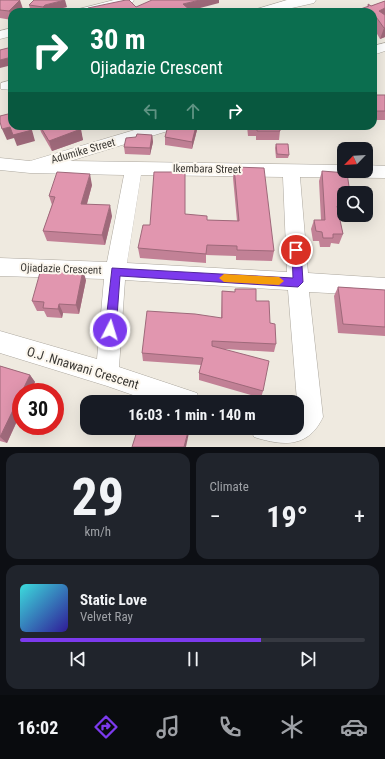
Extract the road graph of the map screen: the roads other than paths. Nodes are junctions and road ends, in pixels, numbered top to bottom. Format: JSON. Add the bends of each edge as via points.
{"nodes":[{"id":1,"x":310,"y":0,"type":"edge"},
{"id":2,"x":122,"y":1,"type":"edge"},
{"id":3,"x":97,"y":8,"type":"edge"},
{"id":4,"x":274,"y":8,"type":"edge"},
{"id":5,"x":153,"y":130,"type":"edge"},
{"id":6,"x":0,"y":164,"type":"edge"},
{"id":7,"x":30,"y":167,"type":"junction"},
{"id":8,"x":134,"y":168,"type":"junction"},
{"id":9,"x":291,"y":170,"type":"junction"},
{"id":10,"x":385,"y":172,"type":"edge"},
{"id":11,"x":0,"y":267,"type":"edge"},
{"id":12,"x":115,"y":271,"type":"junction"},
{"id":13,"x":298,"y":282,"type":"junction"},
{"id":14,"x":385,"y":288,"type":"edge"},
{"id":15,"x":0,"y":342,"type":"edge"},
{"id":16,"x":107,"y":374,"type":"junction"},
{"id":17,"x":168,"y":395,"type":"edge"},
{"id":18,"x":304,"y":426,"type":"edge"}],
"edges":[{"from":1,"to":4,"type":"street"},
{"from":2,"to":3,"type":"street"},
{"from":5,"to":7,"type":"street","name":"Adumike Street"},
{"from":6,"to":7,"type":"street","name":"Adumike Street"},
{"from":7,"to":8,"type":"street","name":"Ikembara Street"},
{"from":8,"to":9,"type":"street","name":"Ikembara Street"},
{"from":8,"to":12,"type":"street"},
{"from":9,"to":10,"type":"street","name":"Ikembara Street"},
{"from":9,"to":13,"type":"street"},
{"from":11,"to":12,"type":"street","name":"Ojiadazie Crescent"},
{"from":12,"to":13,"type":"street","name":"Ojiadazie Crescent"},
{"from":12,"to":16,"type":"street"},
{"from":13,"to":14,"type":"street","name":"Ojiadazie Crescent"},
{"from":13,"to":18,"type":"street","via":[[311,417]]},
{"from":15,"to":16,"type":"street","name":"O.J .Nnawani Crescent"},
{"from":16,"to":17,"type":"street","name":"O.J .Nnawani Crescent"}]}
